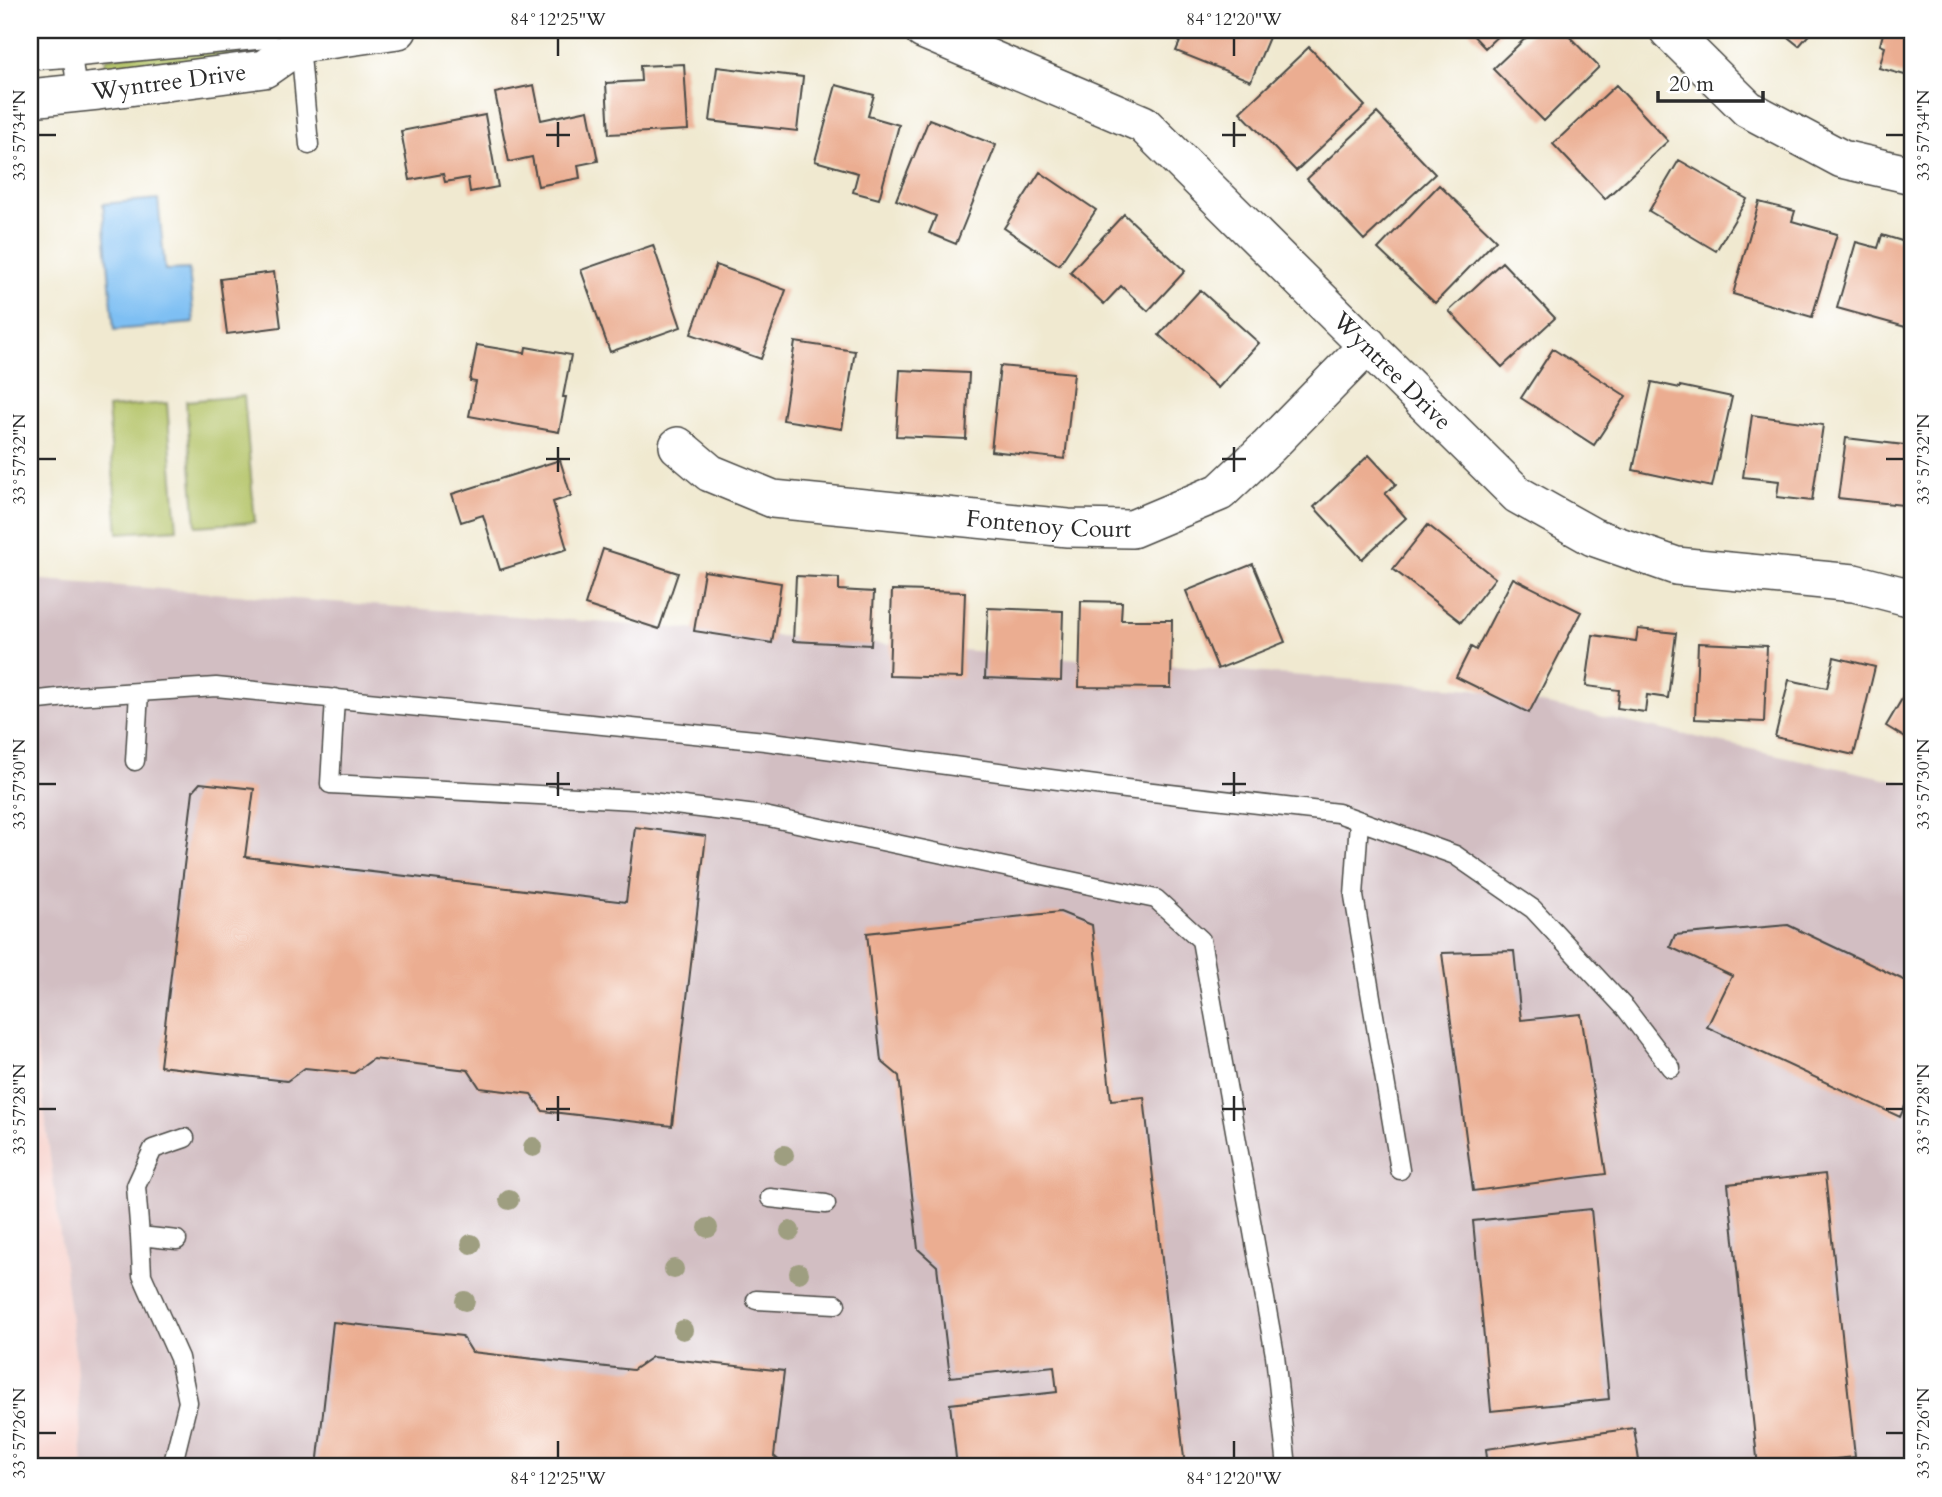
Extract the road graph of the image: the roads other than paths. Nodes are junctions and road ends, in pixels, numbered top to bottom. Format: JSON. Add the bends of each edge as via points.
{"nodes":[{"id":1,"x":260,"y":30,"type":"edge"},
{"id":2,"x":398,"y":30,"type":"edge"},
{"id":3,"x":923,"y":30,"type":"edge"},
{"id":4,"x":1668,"y":30,"type":"edge"},
{"id":5,"x":284,"y":37,"type":"edge"},
{"id":6,"x":71,"y":39,"type":"edge"},
{"id":7,"x":30,"y":51,"type":"edge"},
{"id":8,"x":78,"y":93,"type":"junction"},
{"id":9,"x":30,"y":98,"type":"edge"},
{"id":10,"x":309,"y":145,"type":"dead end"},
{"id":11,"x":1912,"y":175,"type":"edge"},
{"id":12,"x":1368,"y":345,"type":"junction"},
{"id":13,"x":678,"y":446,"type":"dead end"},
{"id":14,"x":1912,"y":598,"type":"edge"},
{"id":15,"x":139,"y":692,"type":"junction"},
{"id":16,"x":335,"y":698,"type":"junction"},
{"id":17,"x":30,"y":701,"type":"edge"},
{"id":18,"x":135,"y":761,"type":"dead end"},
{"id":19,"x":1359,"y":821,"type":"junction"},
{"id":20,"x":1671,"y":1068,"type":"dead end"},
{"id":21,"x":185,"y":1138,"type":"dead end"},
{"id":22,"x":1401,"y":1170,"type":"dead end"},
{"id":23,"x":770,"y":1198,"type":"dead end"},
{"id":24,"x":826,"y":1204,"type":"dead end"},
{"id":25,"x":140,"y":1236,"type":"junction"},
{"id":26,"x":177,"y":1240,"type":"dead end"},
{"id":27,"x":756,"y":1300,"type":"dead end"},
{"id":28,"x":836,"y":1304,"type":"dead end"},
{"id":29,"x":172,"y":1467,"type":"edge"},
{"id":30,"x":1287,"y":1467,"type":"edge"}],
"edges":[{"from":1,"to":6,"type":"street","name":"Wyntree Drive"},
{"from":2,"to":5,"type":"street","name":"Wyntree Drive"},
{"from":3,"to":12,"type":"street","name":"Wyntree Drive","via":[[1143,124]]},
{"from":4,"to":11,"type":"street","via":[[1748,109],[1842,159]]},
{"from":5,"to":8,"type":"street","name":"Wyntree Drive","via":[[264,69]]},
{"from":5,"to":10,"type":"lane"},
{"from":6,"to":7,"type":"street","name":"Wyntree Drive"},
{"from":6,"to":8,"type":"lane"},
{"from":8,"to":9,"type":"street","name":"Wyntree Drive"},
{"from":12,"to":13,"type":"street","name":"Fontenoy Court","via":[[1220,492],[1132,529],[1068,528],[773,499],[710,473]]},
{"from":12,"to":14,"type":"street","name":"Wyntree Drive","via":[[1518,495],[1593,537],[1676,566],[1854,583]]},
{"from":15,"to":16,"type":"lane","via":[[216,687]]},
{"from":15,"to":17,"type":"lane"},
{"from":15,"to":18,"type":"lane"},
{"from":16,"to":19,"type":"lane","via":[[765,741],[1338,813]]},
{"from":16,"to":30,"type":"lane","via":[[330,784],[635,800],[764,816],[1156,899],[1201,940],[1275,1355]]},
{"from":19,"to":20,"type":"lane","via":[[1455,855],[1533,909],[1626,1009]]},
{"from":19,"to":22,"type":"lane","via":[[1354,896]]},
{"from":21,"to":25,"type":"lane","via":[[153,1149],[147,1161],[136,1186]]},
{"from":23,"to":24,"type":"lane"},
{"from":25,"to":26,"type":"lane"},
{"from":25,"to":29,"type":"lane","via":[[142,1275],[179,1358],[188,1402]]},
{"from":27,"to":28,"type":"lane"}]}
